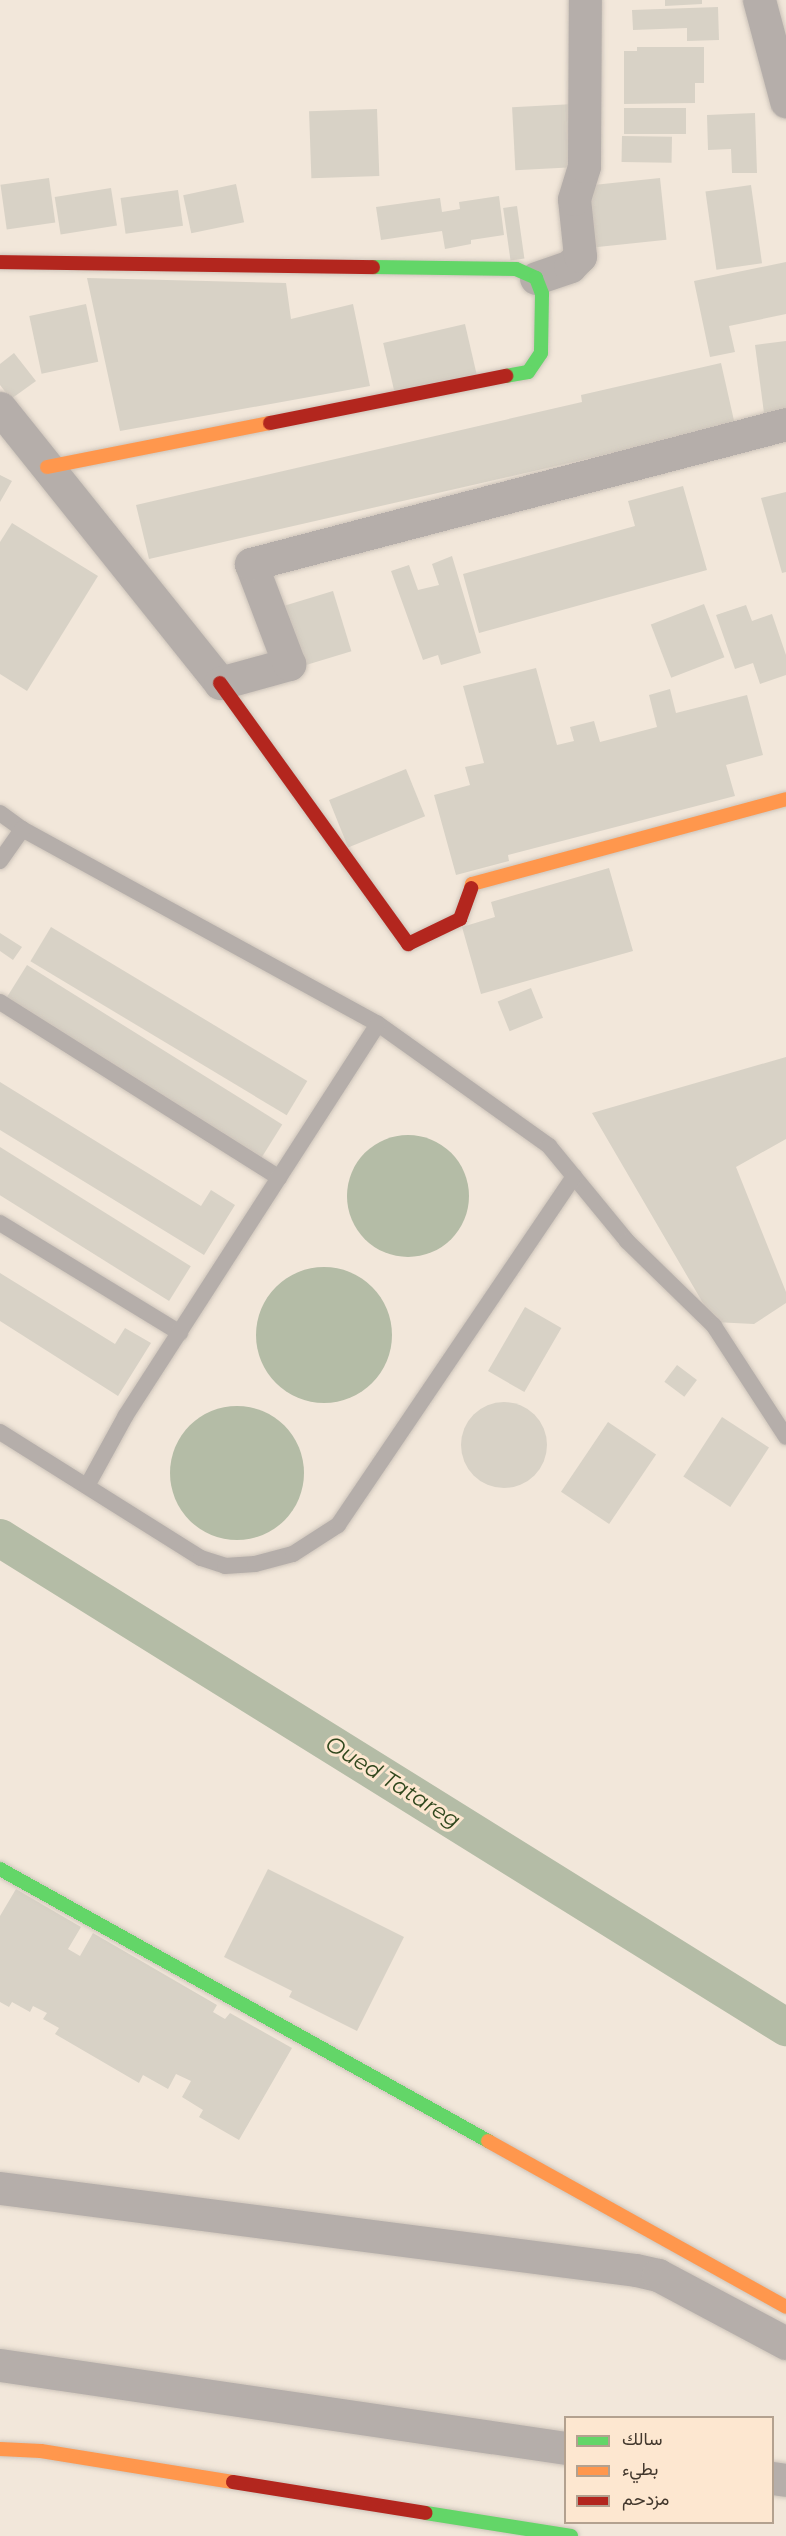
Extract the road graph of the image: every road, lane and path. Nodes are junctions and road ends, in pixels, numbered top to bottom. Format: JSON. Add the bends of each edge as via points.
{"nodes":[{"id":1,"x":585,"y":0,"type":"edge"},
{"id":2,"x":759,"y":0,"type":"edge"},
{"id":3,"x":786,"y":101,"type":"edge"},
{"id":4,"x":0,"y":262,"type":"edge"},
{"id":5,"x":536,"y":278,"type":"junction"},
{"id":6,"x":0,"y":408,"type":"edge"},
{"id":7,"x":786,"y":424,"type":"edge"},
{"id":8,"x":47,"y":467,"type":"junction"},
{"id":9,"x":220,"y":683,"type":"junction"},
{"id":10,"x":786,"y":799,"type":"edge"},
{"id":11,"x":0,"y":813,"type":"edge"},
{"id":12,"x":22,"y":829,"type":"junction"},
{"id":13,"x":0,"y":861,"type":"edge"},
{"id":14,"x":0,"y":1002,"type":"edge"},
{"id":15,"x":378,"y":1024,"type":"junction"},
{"id":16,"x":574,"y":1176,"type":"junction"},
{"id":17,"x":279,"y":1178,"type":"junction"},
{"id":18,"x":0,"y":1223,"type":"edge"},
{"id":19,"x":180,"y":1333,"type":"junction"},
{"id":20,"x":0,"y":1432,"type":"edge"},
{"id":21,"x":786,"y":1437,"type":"edge"},
{"id":22,"x":87,"y":1486,"type":"junction"},
{"id":23,"x":0,"y":1869,"type":"edge"},
{"id":24,"x":0,"y":2188,"type":"edge"},
{"id":25,"x":786,"y":2307,"type":"edge"},
{"id":26,"x":786,"y":2343,"type":"edge"},
{"id":27,"x":0,"y":2366,"type":"edge"},
{"id":28,"x":564,"y":2448,"type":"edge"},
{"id":29,"x":0,"y":2449,"type":"edge"},
{"id":30,"x":571,"y":2536,"type":"edge"}],
"edges":[{"from":1,"to":5,"type":"street","via":[[584,166],[574,199],[580,256],[570,266]]},
{"from":2,"to":3,"type":"street"},
{"from":4,"to":5,"type":"street","via":[[516,269]]},
{"from":5,"to":8,"type":"street","via":[[542,294],[544,333],[541,353],[528,372]]},
{"from":6,"to":8,"type":"street"},
{"from":7,"to":9,"type":"street","via":[[251,564],[289,664]]},
{"from":8,"to":9,"type":"street"},
{"from":9,"to":10,"type":"street","via":[[408,944],[460,919],[472,884]]},
{"from":11,"to":12,"type":"lane"},
{"from":12,"to":13,"type":"lane"},
{"from":12,"to":15,"type":"lane"},
{"from":14,"to":17,"type":"lane"},
{"from":15,"to":16,"type":"lane","via":[[549,1146]]},
{"from":15,"to":17,"type":"lane"},
{"from":16,"to":21,"type":"lane","via":[[627,1241],[714,1326]]},
{"from":16,"to":22,"type":"lane","via":[[338,1525],[293,1554],[255,1564],[225,1566],[201,1558]]},
{"from":17,"to":19,"type":"lane"},
{"from":18,"to":19,"type":"lane"},
{"from":19,"to":22,"type":"lane","via":[[126,1415]]},
{"from":20,"to":22,"type":"lane"},
{"from":23,"to":25,"type":"street"},
{"from":24,"to":26,"type":"street","via":[[636,2270],[658,2275]]},
{"from":27,"to":28,"type":"street"},
{"from":29,"to":30,"type":"street","via":[[53,2453]]}]}
